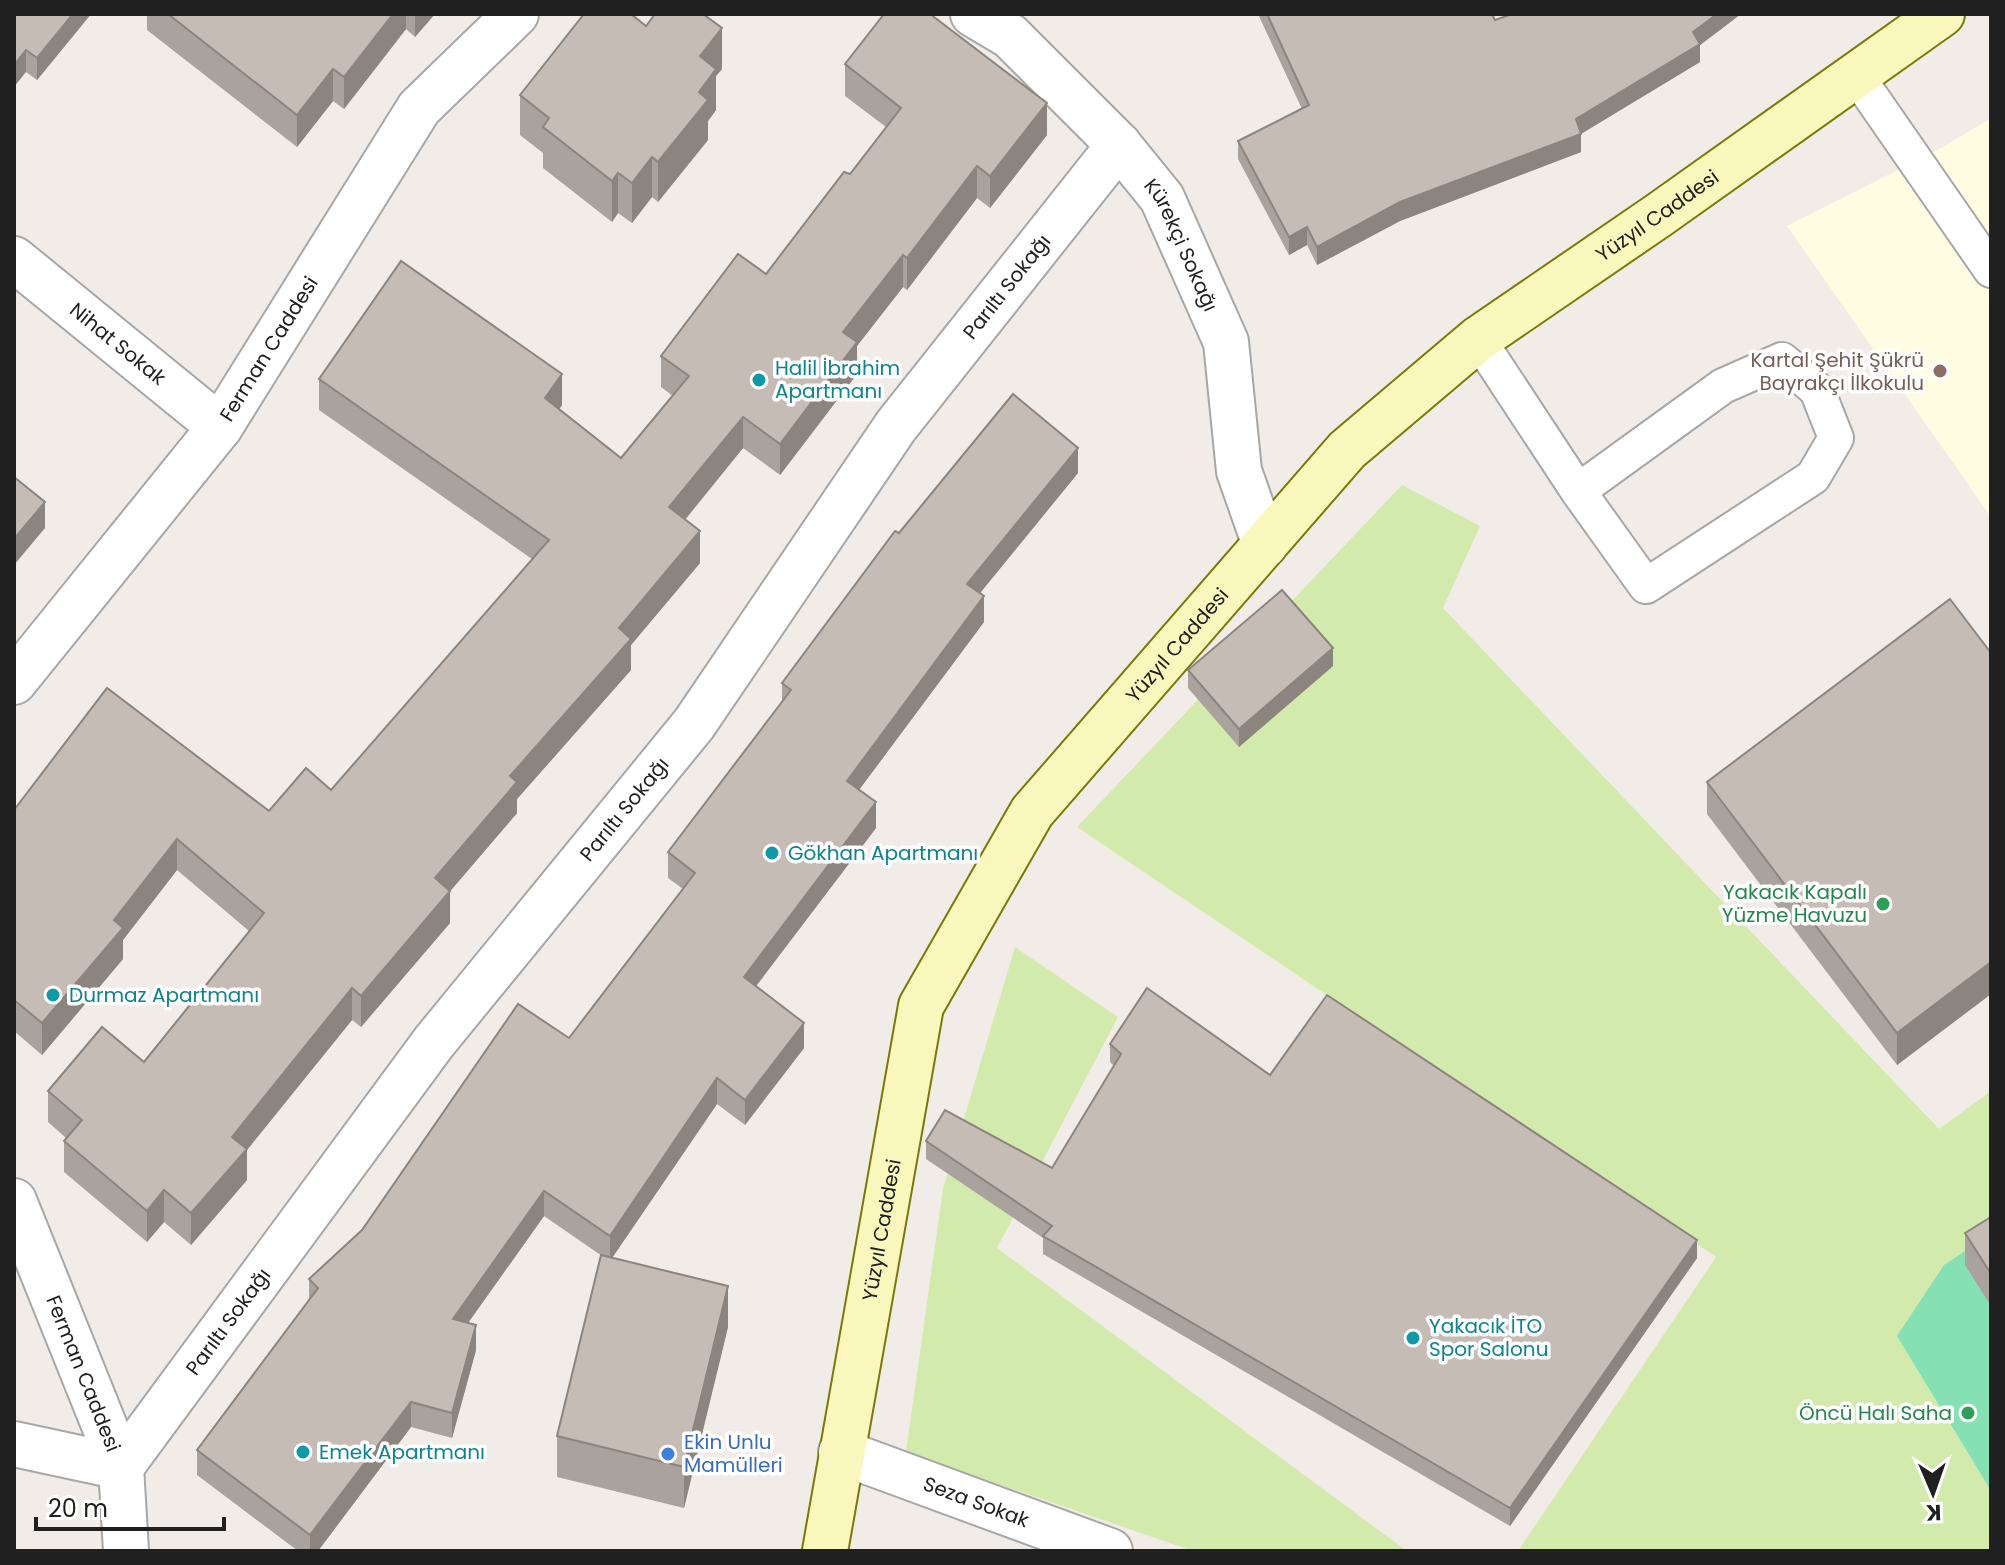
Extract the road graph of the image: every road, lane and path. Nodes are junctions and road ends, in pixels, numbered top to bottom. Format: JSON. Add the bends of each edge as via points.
{"nodes":[{"id":1,"x":516,"y":14,"type":"edge"},
{"id":2,"x":1942,"y":14,"type":"edge"},
{"id":3,"x":978,"y":15,"type":"edge"},
{"id":4,"x":1856,"y":75,"type":"junction"},
{"id":5,"x":1119,"y":145,"type":"junction"},
{"id":6,"x":14,"y":259,"type":"edge"},
{"id":7,"x":1991,"y":270,"type":"edge"},
{"id":8,"x":1478,"y":339,"type":"junction"},
{"id":9,"x":220,"y":427,"type":"junction"},
{"id":10,"x":1578,"y":491,"type":"junction"},
{"id":11,"x":1265,"y":545,"type":"junction"},
{"id":12,"x":14,"y":682,"type":"edge"},
{"id":13,"x":14,"y":1201,"type":"edge"},
{"id":14,"x":14,"y":1444,"type":"edge"},
{"id":15,"x":841,"y":1452,"type":"junction"},
{"id":16,"x":121,"y":1467,"type":"junction"},
{"id":17,"x":126,"y":1551,"type":"edge"},
{"id":18,"x":825,"y":1551,"type":"edge"},
{"id":19,"x":1110,"y":1551,"type":"edge"}],
"edges":[{"from":1,"to":9,"type":"street","name":"Ferman Caddesi","via":[[419,108]]},
{"from":2,"to":4,"type":"street","name":"Yüzyıl Caddesi"},
{"from":3,"to":5,"type":"street","name":"Kürekçi Sokağı","via":[[1010,36]]},
{"from":4,"to":7,"type":"lane"},
{"from":4,"to":8,"type":"street","name":"Yüzyıl Caddesi"},
{"from":5,"to":11,"type":"street","name":"Kürekçi Sokağı","via":[[1162,198],[1226,342],[1239,471]]},
{"from":5,"to":16,"type":"street","name":"Parıltı Sokağı","via":[[896,426],[694,724],[434,1042]]},
{"from":6,"to":9,"type":"street","name":"Nihat Sokak"},
{"from":8,"to":10,"type":"lane"},
{"from":8,"to":11,"type":"street","name":"Yüzyıl Caddesi","via":[[1347,450]]},
{"from":9,"to":12,"type":"street","name":"Ferman Caddesi"},
{"from":10,"to":10,"type":"lane","via":[[1646,586],[1813,477],[1836,438],[1817,390],[1782,360],[1723,386]]},
{"from":11,"to":15,"type":"street","name":"Yüzyıl Caddesi","via":[[1032,812],[921,1006]]},
{"from":13,"to":16,"type":"street","name":"Ferman Caddesi"},
{"from":14,"to":16,"type":"street"},
{"from":15,"to":18,"type":"street","name":"Yüzyıl Caddesi"},
{"from":15,"to":19,"type":"street","name":"Seza Sokak"},
{"from":16,"to":17,"type":"street","name":"Ferman Caddesi"}]}
